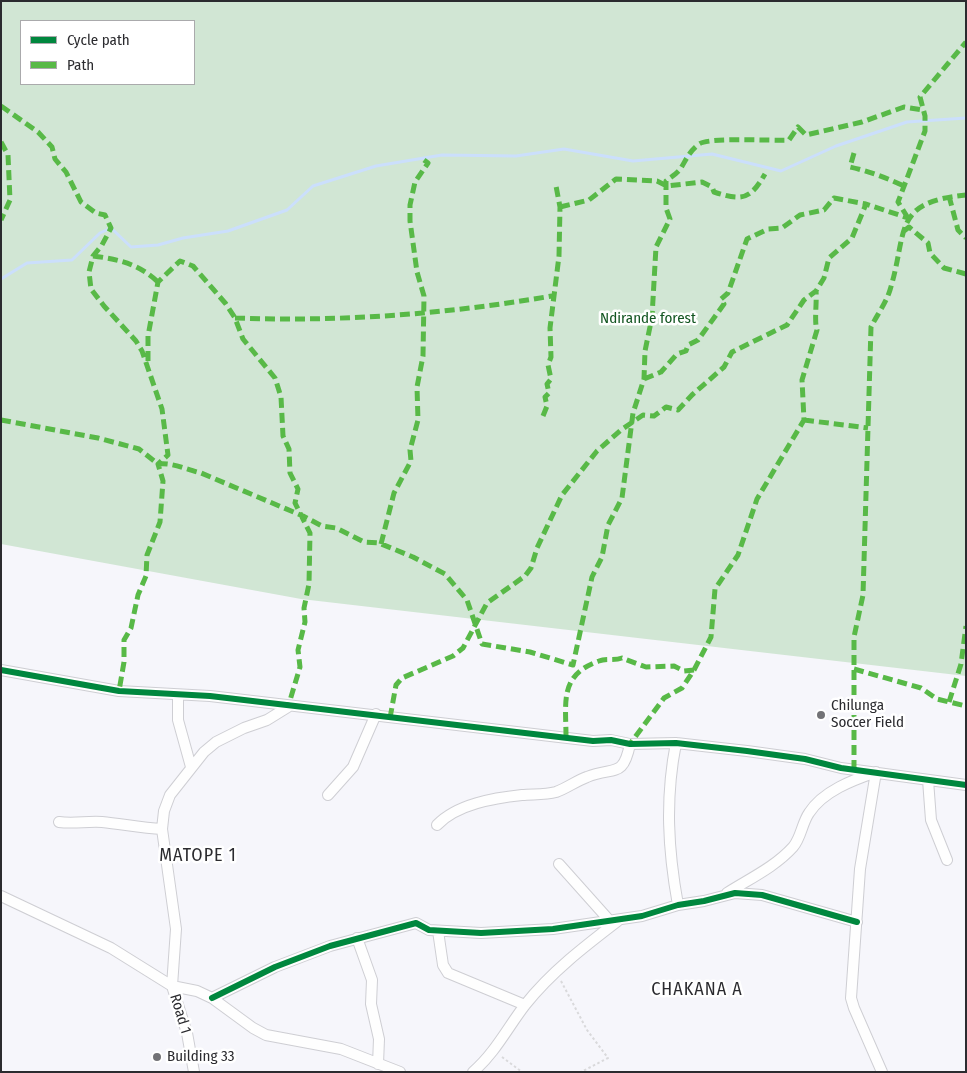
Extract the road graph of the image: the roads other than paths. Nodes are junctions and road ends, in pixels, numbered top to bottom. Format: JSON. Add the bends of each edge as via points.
{"nodes":[{"id":1,"x":1,"y":670,"type":"edge"},
{"id":2,"x":178,"y":695,"type":"junction"},
{"id":3,"x":288,"y":707,"type":"junction"},
{"id":4,"x":376,"y":714,"type":"junction"},
{"id":5,"x":676,"y":743,"type":"junction"},
{"id":6,"x":630,"y":744,"type":"junction"},
{"id":7,"x":191,"y":767,"type":"junction"},
{"id":8,"x":876,"y":772,"type":"junction"},
{"id":9,"x":928,"y":780,"type":"junction"},
{"id":10,"x":966,"y":785,"type":"edge"},
{"id":11,"x":328,"y":795,"type":"dead end"},
{"id":12,"x":58,"y":822,"type":"dead end"},
{"id":13,"x":437,"y":825,"type":"dead end"},
{"id":14,"x":162,"y":828,"type":"junction"},
{"id":15,"x":947,"y":860,"type":"dead end"},
{"id":16,"x":558,"y":864,"type":"dead end"},
{"id":17,"x":724,"y":895,"type":"junction"},
{"id":18,"x":1,"y":896,"type":"edge"},
{"id":19,"x":678,"y":905,"type":"junction"},
{"id":20,"x":614,"y":920,"type":"junction"},
{"id":21,"x":857,"y":922,"type":"junction"},
{"id":22,"x":438,"y":931,"type":"junction"},
{"id":23,"x":357,"y":938,"type":"junction"},
{"id":24,"x":172,"y":986,"type":"junction"},
{"id":25,"x":212,"y":998,"type":"junction"},
{"id":26,"x":525,"y":1004,"type":"junction"},
{"id":27,"x":378,"y":1064,"type":"junction"},
{"id":28,"x":194,"y":1072,"type":"edge"},
{"id":29,"x":400,"y":1072,"type":"edge"},
{"id":30,"x":474,"y":1072,"type":"edge"},
{"id":31,"x":882,"y":1072,"type":"edge"}],
"edges":[{"from":1,"to":2,"type":"street","via":[[119,691]]},
{"from":2,"to":3,"type":"street"},
{"from":2,"to":7,"type":"street","via":[[178,720]]},
{"from":3,"to":4,"type":"street"},
{"from":3,"to":7,"type":"street","via":[[267,720],[216,742]]},
{"from":4,"to":6,"type":"street"},
{"from":4,"to":11,"type":"street","via":[[353,767]]},
{"from":5,"to":6,"type":"street"},
{"from":5,"to":8,"type":"street","via":[[805,759]]},
{"from":5,"to":19,"type":"street","via":[[670,775],[668,836]]},
{"from":6,"to":13,"type":"street","via":[[626,761],[616,770],[584,777],[556,792],[482,802],[452,814]]},
{"from":7,"to":14,"type":"street","via":[[166,803]]},
{"from":8,"to":9,"type":"street"},
{"from":8,"to":17,"type":"street","via":[[852,781],[818,801],[808,814],[794,845],[778,862]]},
{"from":8,"to":21,"type":"street","via":[[860,869]]},
{"from":9,"to":10,"type":"street"},
{"from":9,"to":15,"type":"street","via":[[931,820]]},
{"from":12,"to":14,"type":"street","via":[[102,822],[134,828]]},
{"from":14,"to":24,"type":"street","via":[[176,929]]},
{"from":16,"to":20,"type":"street"},
{"from":17,"to":19,"type":"street"},
{"from":17,"to":21,"type":"street","via":[[762,895]]},
{"from":18,"to":24,"type":"street","via":[[111,948]]},
{"from":19,"to":20,"type":"street"},
{"from":20,"to":22,"type":"street","via":[[514,932]]},
{"from":20,"to":26,"type":"street","via":[[569,959]]},
{"from":21,"to":31,"type":"street","via":[[851,998]]},
{"from":22,"to":23,"type":"street","via":[[416,923]]},
{"from":22,"to":26,"type":"street","via":[[443,966],[448,973]]},
{"from":23,"to":25,"type":"street","via":[[275,967]]},
{"from":23,"to":27,"type":"street","via":[[372,980],[371,1004],[379,1039]]},
{"from":24,"to":25,"type":"street"},
{"from":24,"to":28,"type":"street","name":"Road 1","via":[[187,1033]]},
{"from":25,"to":27,"type":"street","via":[[266,1034],[325,1044]]},
{"from":26,"to":30,"type":"street","via":[[493,1051]]},
{"from":27,"to":29,"type":"street"}]}
